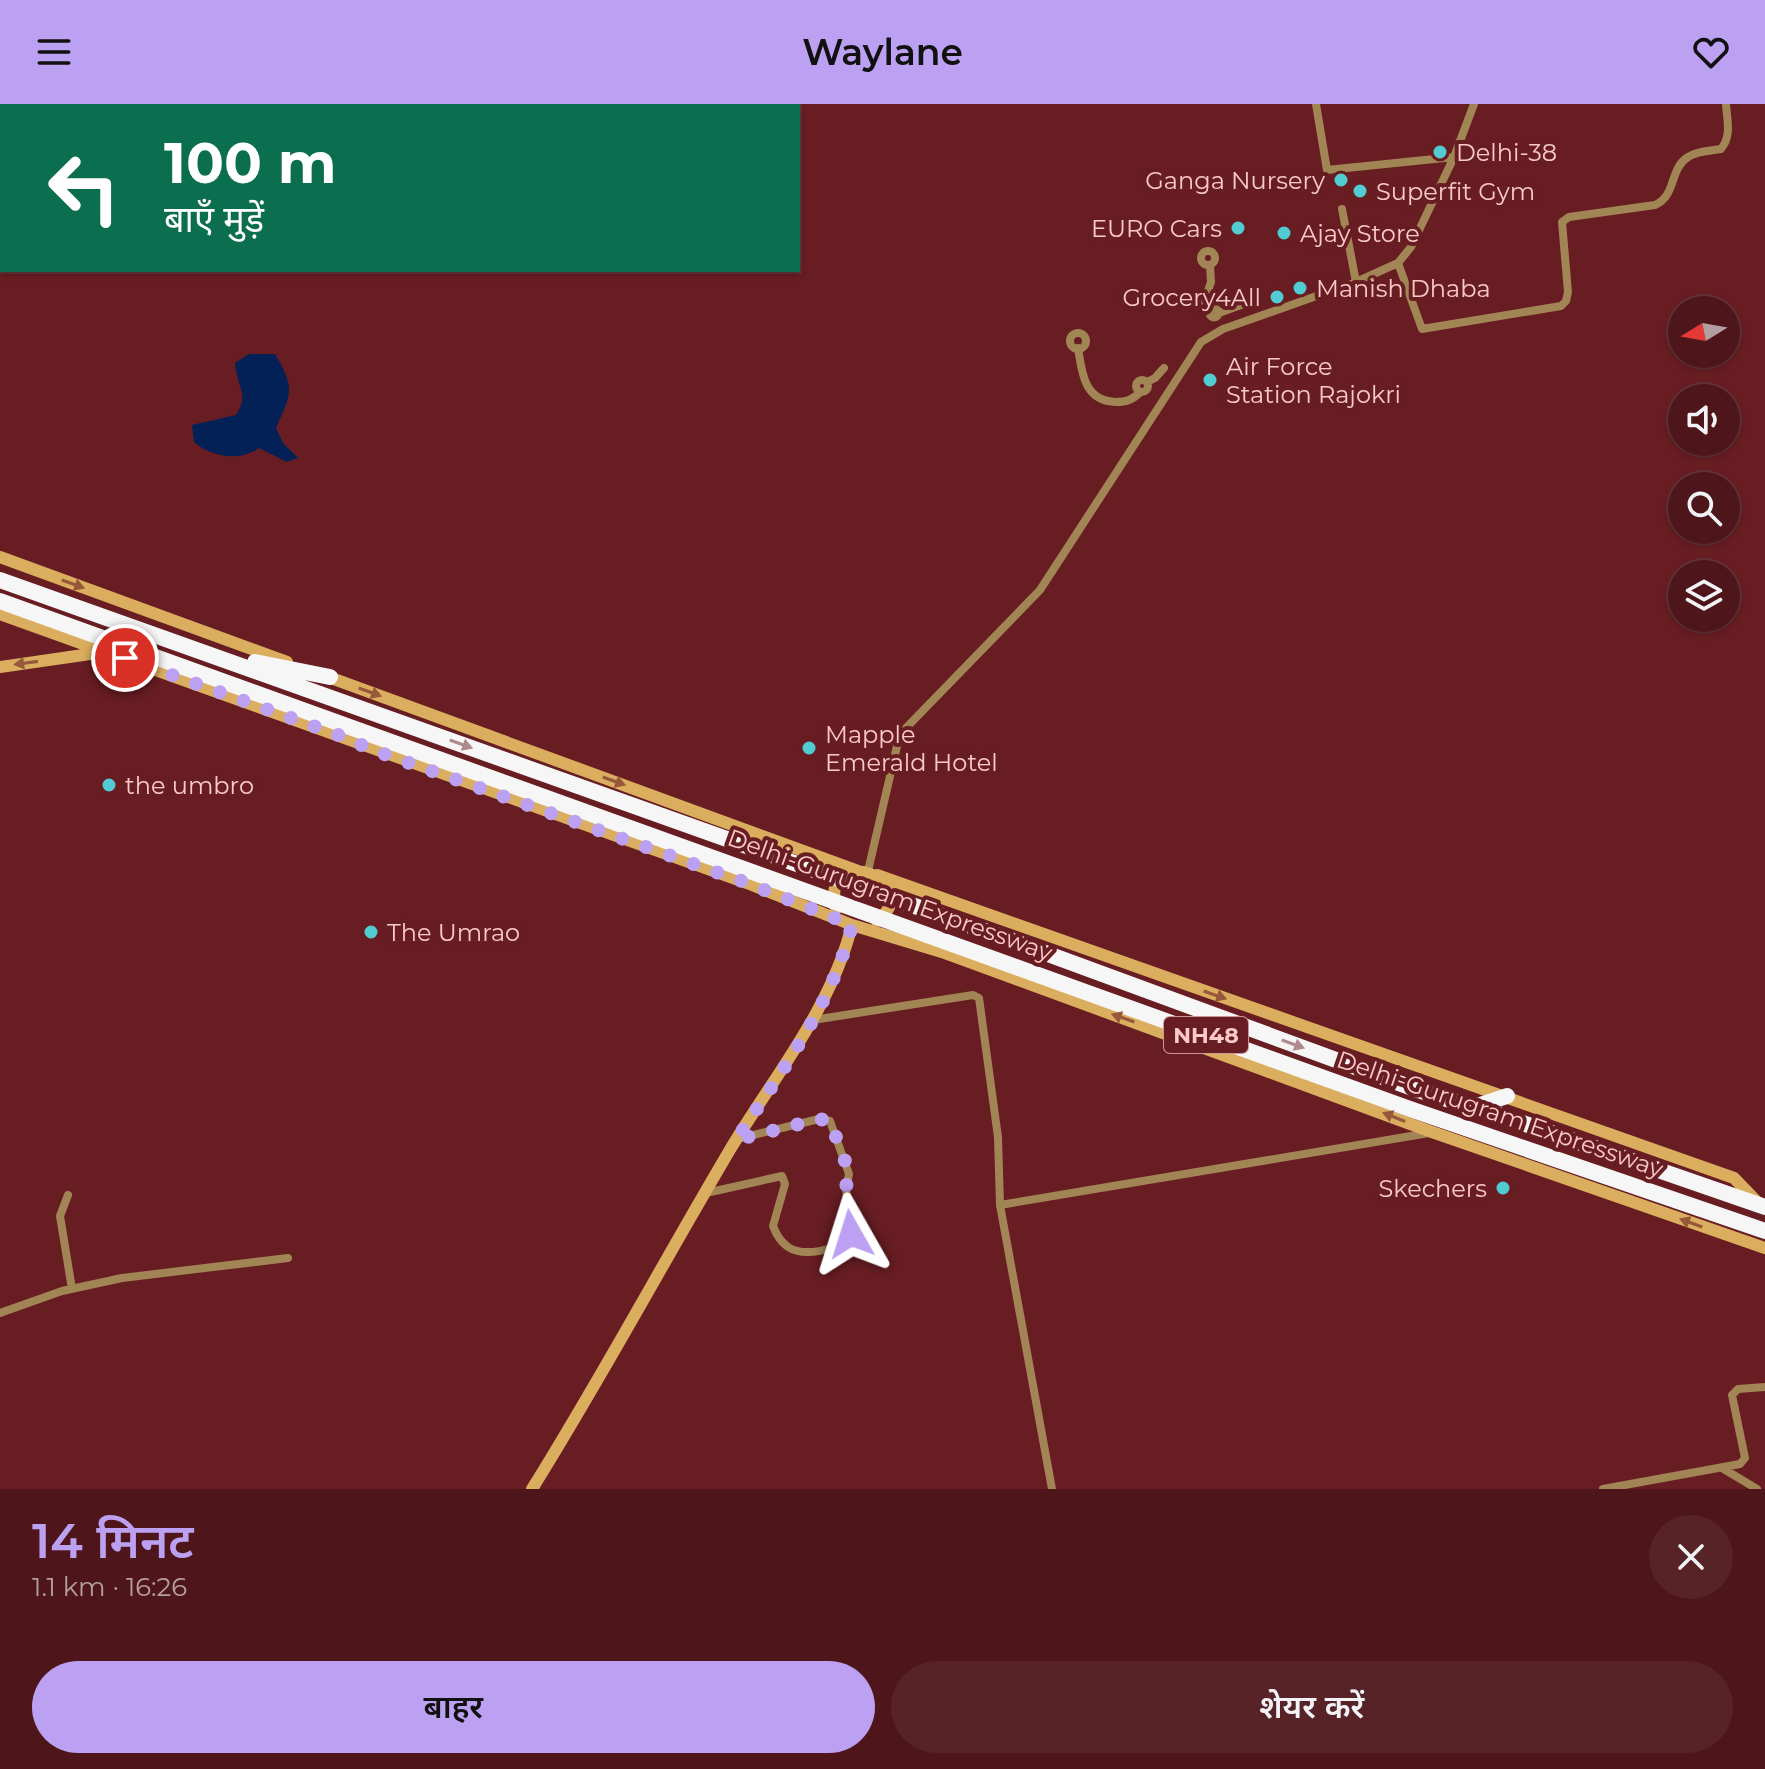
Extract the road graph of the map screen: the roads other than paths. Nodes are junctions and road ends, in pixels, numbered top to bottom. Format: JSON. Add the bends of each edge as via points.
{"nodes":[{"id":1,"x":1316,"y":104,"type":"edge"},
{"id":2,"x":1474,"y":104,"type":"edge"},
{"id":3,"x":1726,"y":104,"type":"edge"},
{"id":4,"x":1454,"y":157,"type":"junction"},
{"id":5,"x":1342,"y":209,"type":"dead end"},
{"id":6,"x":1398,"y":263,"type":"junction"},
{"id":7,"x":1210,"y":265,"type":"dead end"},
{"id":8,"x":1356,"y":282,"type":"junction"},
{"id":9,"x":1241,"y":305,"type":"dead end"},
{"id":10,"x":1214,"y":314,"type":"junction"},
{"id":11,"x":1211,"y":335,"type":"junction"},
{"id":12,"x":1078,"y":348,"type":"dead end"},
{"id":13,"x":1164,"y":368,"type":"dead end"},
{"id":14,"x":1145,"y":388,"type":"junction"},
{"id":15,"x":1164,"y":398,"type":"junction"},
{"id":16,"x":0,"y":557,"type":"edge"},
{"id":17,"x":0,"y":580,"type":"edge"},
{"id":18,"x":0,"y":601,"type":"edge"},
{"id":19,"x":26,"y":611,"type":"junction"},
{"id":20,"x":0,"y":614,"type":"edge"},
{"id":21,"x":61,"y":635,"type":"junction"},
{"id":22,"x":108,"y":652,"type":"junction"},
{"id":23,"x":222,"y":657,"type":"junction"},
{"id":24,"x":53,"y":659,"type":"junction"},
{"id":25,"x":0,"y":667,"type":"edge"},
{"id":26,"x":330,"y":677,"type":"junction"},
{"id":27,"x":768,"y":837,"type":"junction"},
{"id":28,"x":868,"y":872,"type":"junction"},
{"id":29,"x":747,"y":883,"type":"junction"},
{"id":30,"x":958,"y":904,"type":"junction"},
{"id":31,"x":853,"y":925,"type":"junction"},
{"id":32,"x":945,"y":953,"type":"junction"},
{"id":33,"x":813,"y":1020,"type":"junction"},
{"id":34,"x":1507,"y":1096,"type":"junction"},
{"id":35,"x":1474,"y":1107,"type":"junction"},
{"id":36,"x":1432,"y":1132,"type":"junction"},
{"id":37,"x":736,"y":1140,"type":"junction"},
{"id":38,"x":706,"y":1193,"type":"junction"},
{"id":39,"x":68,"y":1195,"type":"dead end"},
{"id":40,"x":1000,"y":1205,"type":"junction"},
{"id":41,"x":1763,"y":1207,"type":"edge"},
{"id":42,"x":1765,"y":1231,"type":"edge"},
{"id":43,"x":1765,"y":1248,"type":"edge"},
{"id":44,"x":288,"y":1258,"type":"dead end"},
{"id":45,"x":72,"y":1289,"type":"junction"},
{"id":46,"x":0,"y":1313,"type":"edge"},
{"id":47,"x":1765,"y":1387,"type":"edge"},
{"id":48,"x":1722,"y":1468,"type":"junction"},
{"id":49,"x":532,"y":1489,"type":"edge"},
{"id":50,"x":1052,"y":1489,"type":"edge"},
{"id":51,"x":1603,"y":1489,"type":"edge"},
{"id":52,"x":1757,"y":1489,"type":"edge"}],
"edges":[{"from":1,"to":4,"type":"street","via":[[1327,170]]},
{"from":2,"to":4,"type":"street"},
{"from":3,"to":6,"type":"street","via":[[1725,145],[1686,158],[1664,201],[1562,222],[1568,292],[1561,306],[1422,329]]},
{"from":4,"to":6,"type":"street","via":[[1411,247]]},
{"from":5,"to":8,"type":"street"},
{"from":6,"to":8,"type":"street"},
{"from":7,"to":10,"type":"street","via":[[1204,302]]},
{"from":8,"to":11,"type":"street"},
{"from":9,"to":10,"type":"street"},
{"from":10,"to":11,"type":"street"},
{"from":11,"to":15,"type":"street"},
{"from":12,"to":14,"type":"street","via":[[1085,383],[1094,395],[1121,402]]},
{"from":13,"to":14,"type":"street"},
{"from":14,"to":15,"type":"street"},
{"from":15,"to":28,"type":"street","via":[[1040,590],[904,730]]},
{"from":16,"to":26,"type":"main road","one_way":true},
{"from":17,"to":23,"type":"highway","name":"Delhi-Gurugram Expressway","number":"NH48"},
{"from":18,"to":19,"type":"highway","name":"Delhi-Gurugram Expressway","number":"NH48"},
{"from":19,"to":21,"type":"highway"},
{"from":19,"to":42,"type":"highway","name":"Delhi-Gurugram Expressway","number":"NH48","via":[[1410,1109]]},
{"from":20,"to":21,"type":"main road"},
{"from":21,"to":22,"type":"main road"},
{"from":21,"to":24,"type":"main road"},
{"from":22,"to":24,"type":"main road"},
{"from":22,"to":29,"type":"main road"},
{"from":23,"to":26,"type":"highway"},
{"from":23,"to":35,"type":"highway","name":"Delhi-Gurugram Expressway","number":"NH48","one_way":true},
{"from":24,"to":25,"type":"main road","one_way":true},
{"from":26,"to":27,"type":"main road","one_way":true},
{"from":27,"to":28,"type":"main road"},
{"from":27,"to":29,"type":"main road","via":[[778,854],[776,869],[767,880]]},
{"from":28,"to":30,"type":"main road"},
{"from":28,"to":31,"type":"main road","via":[[841,880],[835,889],[836,910]]},
{"from":28,"to":31,"type":"main road","via":[[887,886],[888,908],[882,918]]},
{"from":29,"to":31,"type":"main road"},
{"from":30,"to":32,"type":"main road","via":[[941,932]]},
{"from":30,"to":34,"type":"main road","one_way":true},
{"from":31,"to":32,"type":"main road"},
{"from":31,"to":33,"type":"main road"},
{"from":36,"to":32,"type":"main road","one_way":true},
{"from":33,"to":37,"type":"main road"},
{"from":33,"to":40,"type":"street","via":[[977,996],[997,1121]]},
{"from":34,"to":35,"type":"highway"},
{"from":34,"to":41,"type":"main road","via":[[1734,1178]]},
{"from":35,"to":41,"type":"highway","name":"Delhi-Gurugram Expressway","number":"NH48"},
{"from":36,"to":40,"type":"street"},
{"from":43,"to":36,"type":"main road","one_way":true},
{"from":37,"to":38,"type":"main road"},
{"from":37,"to":38,"type":"street","via":[[819,1119],[830,1121],[849,1174],[848,1238],[812,1251],[788,1247],[773,1226],[785,1184],[782,1176]]},
{"from":38,"to":49,"type":"main road"},
{"from":39,"to":45,"type":"street","via":[[60,1216]]},
{"from":40,"to":50,"type":"street"},
{"from":44,"to":45,"type":"street"},
{"from":45,"to":46,"type":"street"},
{"from":47,"to":48,"type":"street","via":[[1734,1392],[1745,1458]]},
{"from":48,"to":51,"type":"street"},
{"from":48,"to":52,"type":"street"}]}
